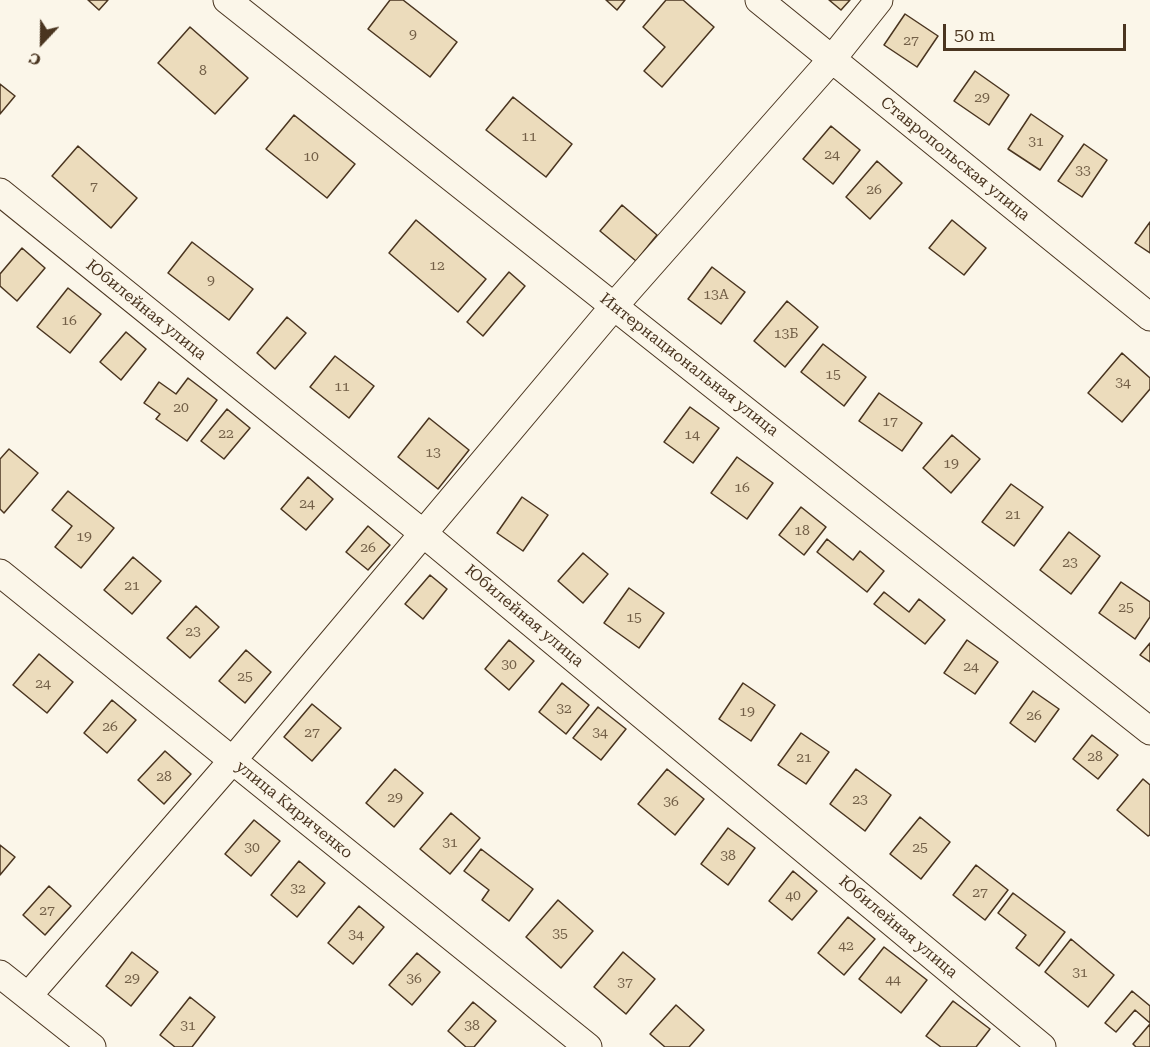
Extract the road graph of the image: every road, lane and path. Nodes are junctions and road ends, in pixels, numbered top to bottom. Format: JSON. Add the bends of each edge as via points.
{"nodes":[{"id":1,"x":227,"y":0,"type":"edge"},
{"id":2,"x":759,"y":0,"type":"edge"},
{"id":3,"x":879,"y":0,"type":"edge"},
{"id":4,"x":832,"y":59,"type":"junction"},
{"id":5,"x":0,"y":192,"type":"edge"},
{"id":6,"x":615,"y":305,"type":"junction"},
{"id":7,"x":1150,"y":318,"type":"edge"},
{"id":8,"x":424,"y":534,"type":"junction"},
{"id":9,"x":0,"y":573,"type":"edge"},
{"id":10,"x":1150,"y":731,"type":"edge"},
{"id":11,"x":232,"y":761,"type":"junction"},
{"id":12,"x":0,"y":974,"type":"edge"},
{"id":13,"x":28,"y":996,"type":"junction"},
{"id":14,"x":92,"y":1047,"type":"edge"},
{"id":15,"x":588,"y":1047,"type":"edge"},
{"id":16,"x":1042,"y":1047,"type":"edge"}],
"edges":[{"from":1,"to":6,"type":"street","name":"Интернациональная улица"},
{"from":2,"to":4,"type":"street","name":"Ставропольская улица"},
{"from":3,"to":4,"type":"street"},
{"from":4,"to":6,"type":"street"},
{"from":4,"to":7,"type":"street","name":"Ставропольская улица"},
{"from":5,"to":8,"type":"street","name":"Юбилейная улица"},
{"from":6,"to":8,"type":"street"},
{"from":6,"to":10,"type":"street","name":"Интернациональная улица"},
{"from":8,"to":11,"type":"street"},
{"from":8,"to":16,"type":"street","name":"Юбилейная улица"},
{"from":9,"to":11,"type":"street","name":"улица Кириченко"},
{"from":11,"to":13,"type":"street"},
{"from":11,"to":15,"type":"street","name":"улица Кириченко"},
{"from":12,"to":13,"type":"street"},
{"from":13,"to":14,"type":"street"}]}
